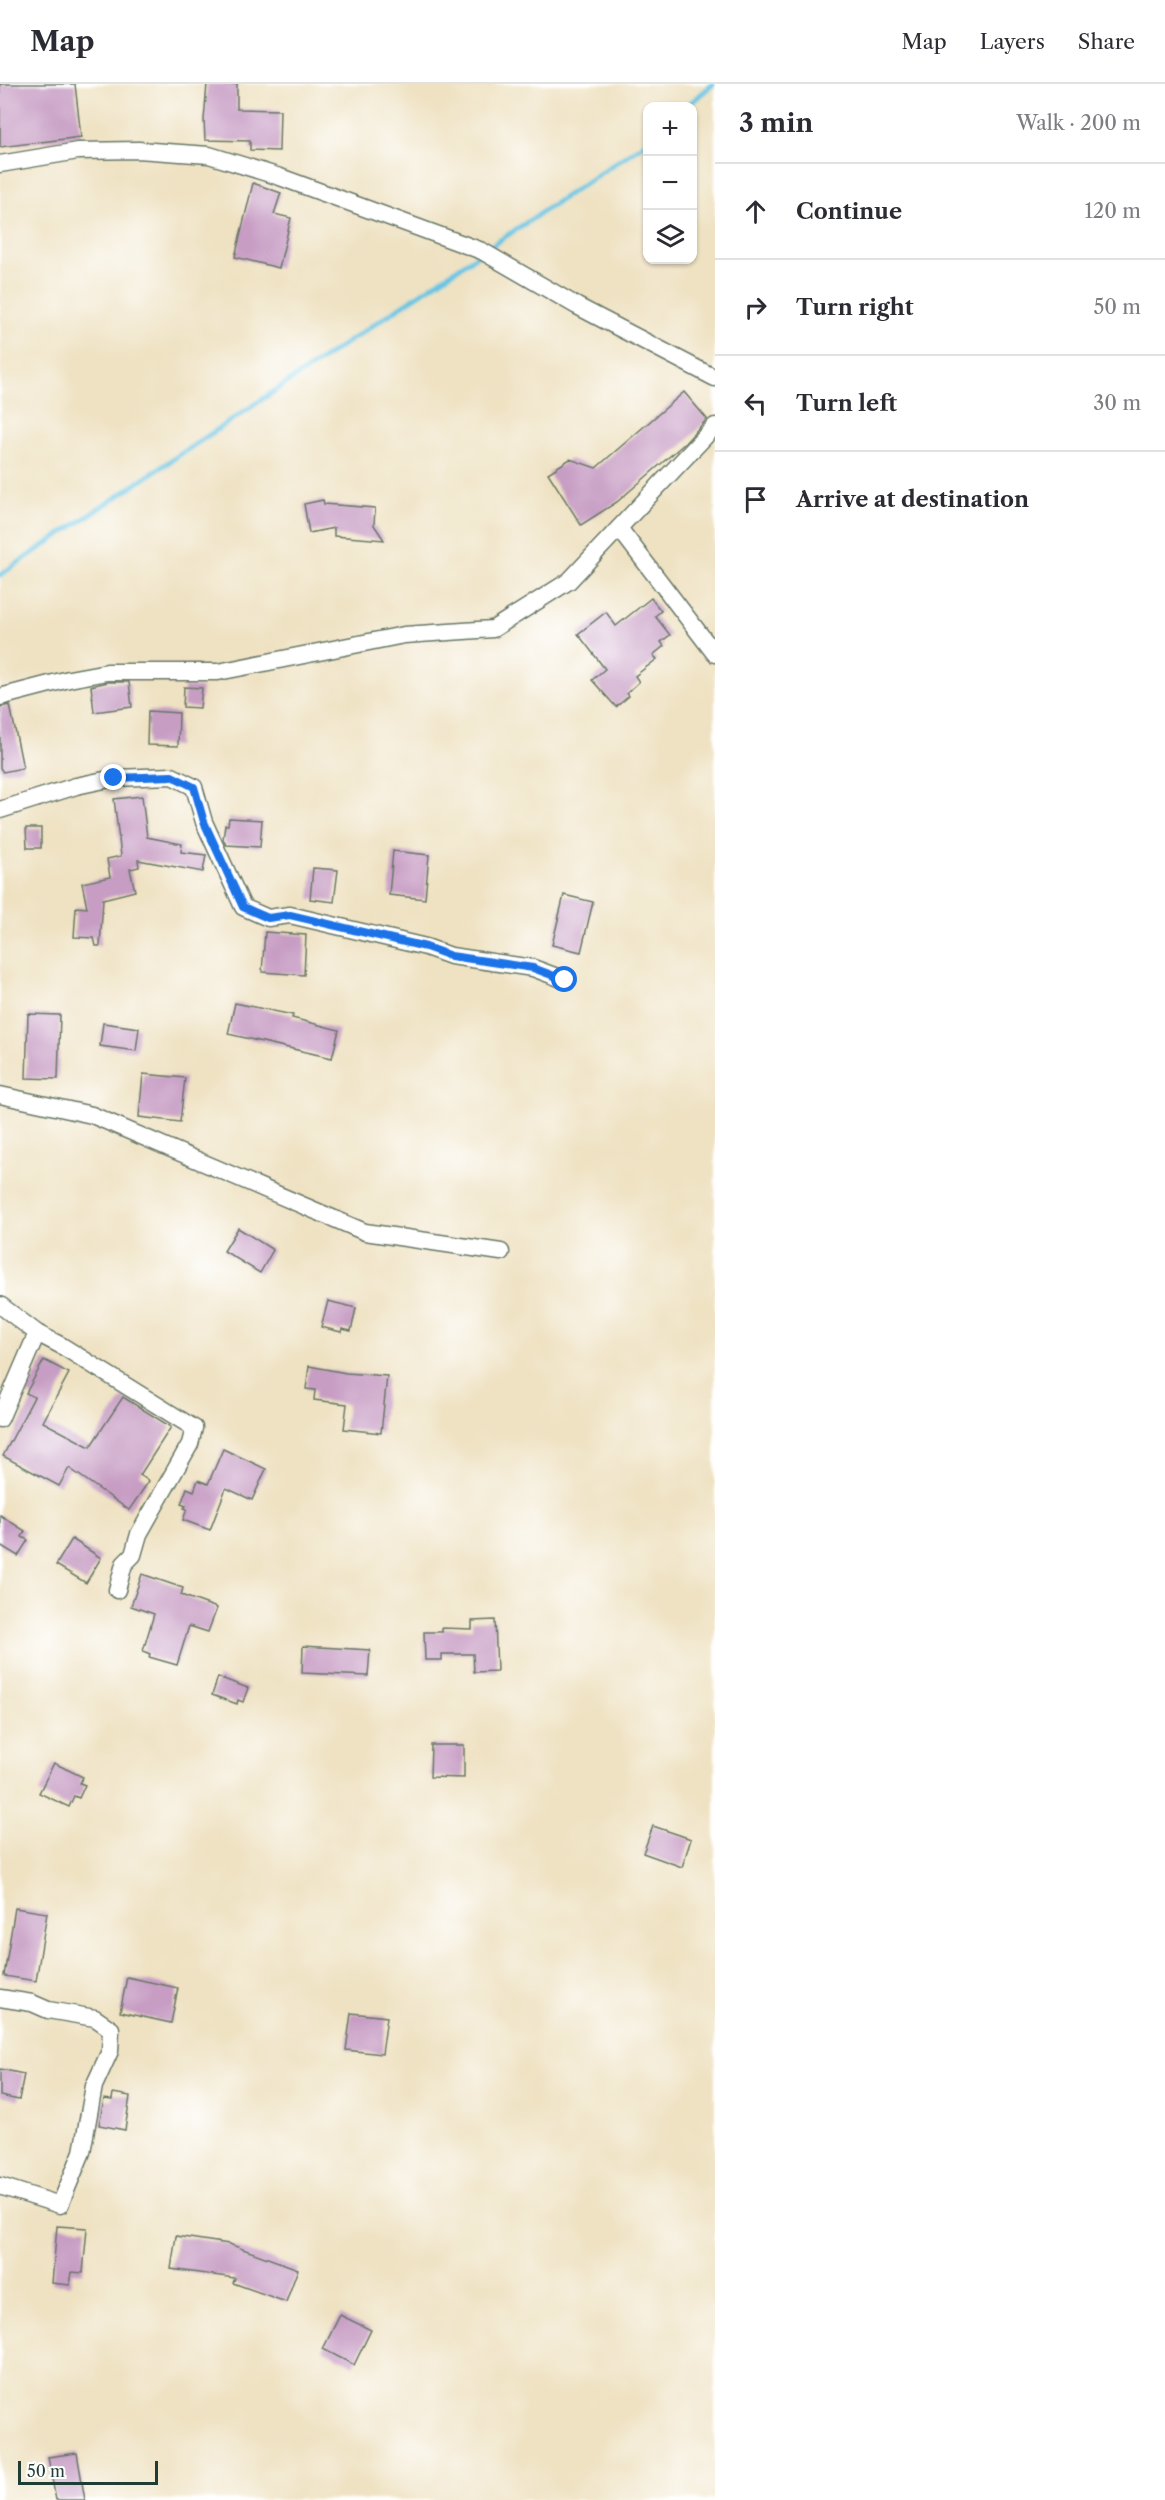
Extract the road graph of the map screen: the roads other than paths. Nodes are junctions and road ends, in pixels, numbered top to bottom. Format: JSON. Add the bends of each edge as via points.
{"nodes":[{"id":1,"x":0,"y":164,"type":"edge"},
{"id":2,"x":715,"y":378,"type":"edge"},
{"id":3,"x":715,"y":426,"type":"edge"},
{"id":4,"x":619,"y":528,"type":"junction"},
{"id":5,"x":715,"y":654,"type":"edge"},
{"id":6,"x":0,"y":697,"type":"edge"},
{"id":7,"x":0,"y":810,"type":"edge"},
{"id":8,"x":565,"y":980,"type":"dead end"},
{"id":9,"x":0,"y":1095,"type":"edge"},
{"id":10,"x":501,"y":1252,"type":"dead end"},
{"id":11,"x":0,"y":1305,"type":"edge"},
{"id":12,"x":37,"y":1334,"type":"junction"},
{"id":13,"x":0,"y":1419,"type":"edge"},
{"id":14,"x":117,"y":1590,"type":"dead end"},
{"id":15,"x":0,"y":1998,"type":"edge"},
{"id":16,"x":0,"y":2186,"type":"edge"}],
"edges":[{"from":1,"to":2,"type":"street","via":[[78,151],[208,155],[280,177],[482,251]]},
{"from":3,"to":4,"type":"street"},
{"from":4,"to":5,"type":"street"},
{"from":4,"to":6,"type":"street","via":[[569,580],[493,629],[404,635],[218,672],[107,672]]},
{"from":7,"to":8,"type":"street","via":[[114,778],[172,776],[194,787],[204,822],[243,907],[268,918],[290,915],[451,956],[533,968]]},
{"from":9,"to":10,"type":"street","via":[[92,1115],[365,1232]]},
{"from":11,"to":12,"type":"street"},
{"from":12,"to":13,"type":"street"},
{"from":12,"to":14,"type":"street","via":[[194,1428],[190,1444],[139,1534],[133,1555],[124,1564]]},
{"from":15,"to":16,"type":"street","via":[[95,2018],[111,2029],[110,2052],[94,2086],[82,2152],[60,2205]]}]}
